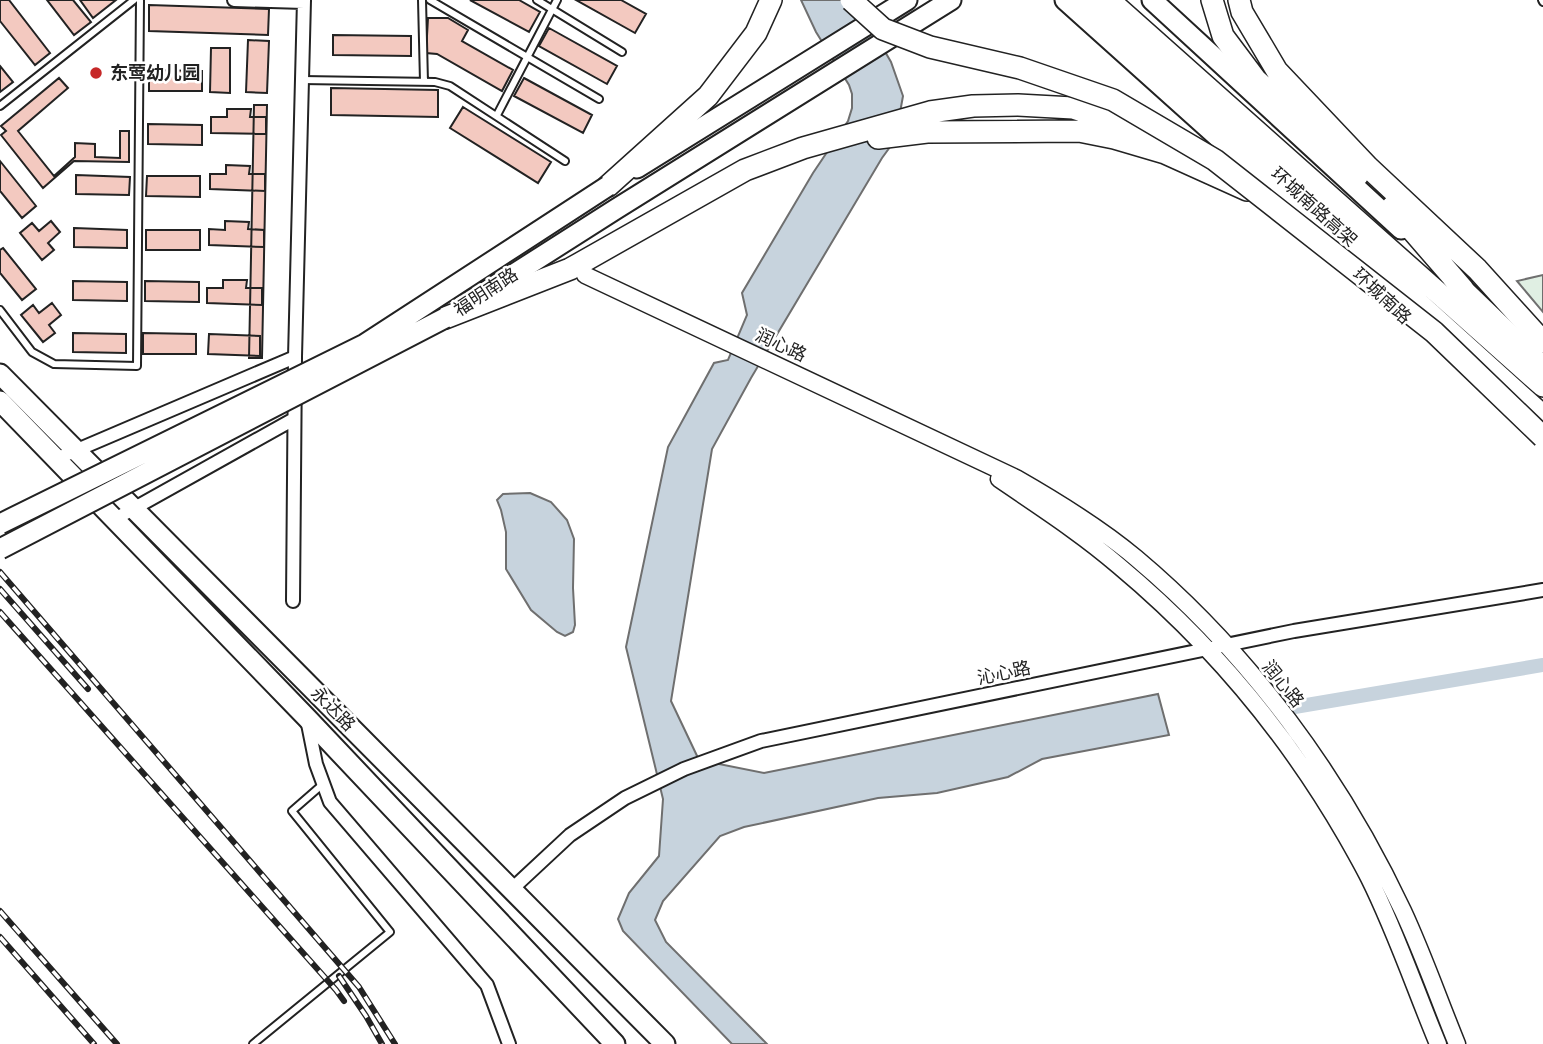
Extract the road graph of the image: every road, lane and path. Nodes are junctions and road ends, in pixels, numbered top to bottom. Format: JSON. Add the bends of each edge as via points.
{"nodes":[{"id":1,"x":134,"y":0,"type":"edge"},
{"id":2,"x":140,"y":0,"type":"edge"},
{"id":3,"x":234,"y":0,"type":"edge"},
{"id":4,"x":422,"y":0,"type":"edge"},
{"id":5,"x":429,"y":0,"type":"edge"},
{"id":6,"x":537,"y":0,"type":"edge"},
{"id":7,"x":557,"y":0,"type":"edge"},
{"id":8,"x":771,"y":0,"type":"edge"},
{"id":9,"x":851,"y":0,"type":"edge"},
{"id":10,"x":907,"y":0,"type":"edge"},
{"id":11,"x":951,"y":0,"type":"edge"},
{"id":12,"x":1065,"y":0,"type":"edge"},
{"id":13,"x":1083,"y":0,"type":"edge"},
{"id":14,"x":1109,"y":0,"type":"edge"},
{"id":15,"x":1152,"y":0,"type":"edge"},
{"id":16,"x":1212,"y":0,"type":"edge"},
{"id":17,"x":1239,"y":0,"type":"edge"},
{"id":18,"x":304,"y":1,"type":"edge"},
{"id":19,"x":553,"y":9,"type":"junction"},
{"id":20,"x":622,"y":52,"type":"dead end"},
{"id":21,"x":527,"y":57,"type":"junction"},
{"id":22,"x":302,"y":80,"type":"junction"},
{"id":23,"x":424,"y":82,"type":"junction"},
{"id":24,"x":599,"y":99,"type":"dead end"},
{"id":25,"x":0,"y":106,"type":"edge"},
{"id":26,"x":496,"y":115,"type":"junction"},
{"id":27,"x":1194,"y":147,"type":"junction"},
{"id":28,"x":803,"y":148,"type":"junction"},
{"id":29,"x":565,"y":161,"type":"dead end"},
{"id":30,"x":608,"y":186,"type":"junction"},
{"id":31,"x":1295,"y":212,"type":"junction"},
{"id":32,"x":585,"y":275,"type":"dead end"},
{"id":33,"x":1463,"y":289,"type":"junction"},
{"id":34,"x":0,"y":310,"type":"edge"},
{"id":35,"x":445,"y":318,"type":"junction"},
{"id":36,"x":1543,"y":342,"type":"edge"},
{"id":37,"x":295,"y":357,"type":"junction"},
{"id":38,"x":1543,"y":366,"type":"edge"},
{"id":39,"x":0,"y":374,"type":"edge"},
{"id":40,"x":1543,"y":386,"type":"edge"},
{"id":41,"x":0,"y":401,"type":"edge"},
{"id":42,"x":1543,"y":416,"type":"edge"},
{"id":43,"x":294,"y":419,"type":"junction"},
{"id":44,"x":1543,"y":437,"type":"edge"},
{"id":45,"x":76,"y":450,"type":"junction"},
{"id":46,"x":1543,"y":450,"type":"edge"},
{"id":47,"x":960,"y":452,"type":"junction"},
{"id":48,"x":56,"y":459,"type":"junction"},
{"id":49,"x":134,"y":509,"type":"junction"},
{"id":50,"x":115,"y":519,"type":"junction"},
{"id":51,"x":0,"y":524,"type":"edge"},
{"id":52,"x":0,"y":549,"type":"edge"},
{"id":53,"x":1543,"y":590,"type":"edge"},
{"id":54,"x":293,"y":601,"type":"dead end"},
{"id":55,"x":1226,"y":645,"type":"junction"},
{"id":56,"x":1207,"y":649,"type":"junction"},
{"id":57,"x":307,"y":718,"type":"junction"},
{"id":58,"x":323,"y":784,"type":"junction"},
{"id":59,"x":512,"y":889,"type":"junction"},
{"id":60,"x":253,"y":1044,"type":"edge"},
{"id":61,"x":509,"y":1044,"type":"edge"},
{"id":62,"x":615,"y":1044,"type":"edge"},
{"id":63,"x":665,"y":1044,"type":"edge"},
{"id":64,"x":1438,"y":1044,"type":"edge"},
{"id":65,"x":1457,"y":1044,"type":"edge"}],
"edges":[{"from":1,"to":25,"type":"lane"},
{"from":2,"to":34,"type":"lane","via":[[137,366],[54,365],[32,352]]},
{"from":3,"to":18,"type":"street"},
{"from":4,"to":23,"type":"lane"},
{"from":5,"to":21,"type":"lane"},
{"from":6,"to":19,"type":"lane"},
{"from":7,"to":19,"type":"lane"},
{"from":8,"to":30,"type":"highway","via":[[756,33],[708,96]]},
{"from":9,"to":27,"type":"highway","bridge":true,"via":[[883,29],[1113,100]]},
{"from":10,"to":30,"type":"main road","name":"福明南路"},
{"from":11,"to":35,"type":"main road","name":"福明南路","bridge":true},
{"from":12,"to":31,"type":"main road","name":"环城南路"},
{"from":13,"to":42,"type":"highway","name":"环城南路高架"},
{"from":14,"to":40,"type":"highway","name":"环城南路高架"},
{"from":15,"to":33,"type":"main road"},
{"from":16,"to":33,"type":"highway","via":[[1223,36],[1256,80],[1399,213]]},
{"from":17,"to":36,"type":"highway","via":[[1277,71],[1368,167],[1478,269]]},
{"from":18,"to":22,"type":"street"},
{"from":19,"to":20,"type":"lane"},
{"from":19,"to":21,"type":"lane"},
{"from":21,"to":24,"type":"lane"},
{"from":21,"to":26,"type":"lane"},
{"from":22,"to":23,"type":"lane"},
{"from":22,"to":37,"type":"street"},
{"from":23,"to":26,"type":"lane","via":[[450,86]]},
{"from":26,"to":29,"type":"lane"},
{"from":27,"to":28,"type":"highway","bridge":true,"via":[[1073,108],[1018,105],[930,113]]},
{"from":27,"to":44,"type":"highway","bridge":true,"via":[[1434,332]]},
{"from":28,"to":31,"type":"highway","via":[[927,132],[1079,131],[1165,153]]},
{"from":28,"to":35,"type":"highway","via":[[745,170],[570,269]]},
{"from":30,"to":51,"type":"main road","name":"福明南路","bridge":true,"via":[[365,344]]},
{"from":31,"to":46,"type":"main road","name":"环城南路","via":[[1514,417]]},
{"from":32,"to":47,"type":"street","name":"润心路"},
{"from":33,"to":38,"type":"main road"},
{"from":35,"to":52,"type":"main road","name":"福明南路","bridge":true},
{"from":37,"to":43,"type":"street"},
{"from":37,"to":45,"type":"street"},
{"from":39,"to":45,"type":"main road","name":"永达路"},
{"from":41,"to":48,"type":"main road","name":"永达路"},
{"from":43,"to":49,"type":"street"},
{"from":43,"to":54,"type":"street"},
{"from":45,"to":48,"type":"street"},
{"from":45,"to":49,"type":"main road","name":"永达路"},
{"from":47,"to":55,"type":"street","name":"润心路","via":[[1016,478],[1084,519],[1134,556]]},
{"from":47,"to":56,"type":"street","name":"润心路","via":[[1119,566]]},
{"from":48,"to":50,"type":"main road","name":"永达路"},
{"from":49,"to":50,"type":"street"},
{"from":49,"to":59,"type":"main road","name":"永达路"},
{"from":50,"to":57,"type":"main road","name":"永达路"},
{"from":53,"to":55,"type":"street","name":"沁心路"},
{"from":55,"to":56,"type":"street","name":"沁心路"},
{"from":55,"to":65,"type":"street","name":"润心路","via":[[1305,742],[1339,792],[1404,913]]},
{"from":56,"to":59,"type":"street","name":"沁心路","via":[[761,741],[684,769],[625,798],[570,835]]},
{"from":56,"to":64,"type":"street","name":"润心路","via":[[1281,737],[1322,796],[1369,877]]},
{"from":57,"to":58,"type":"street"},
{"from":57,"to":62,"type":"main road","name":"永达路"},
{"from":58,"to":60,"type":"lane","via":[[292,811],[390,932]]},
{"from":58,"to":61,"type":"street","via":[[330,802],[487,985]]},
{"from":59,"to":63,"type":"main road","name":"永达路"}]}
